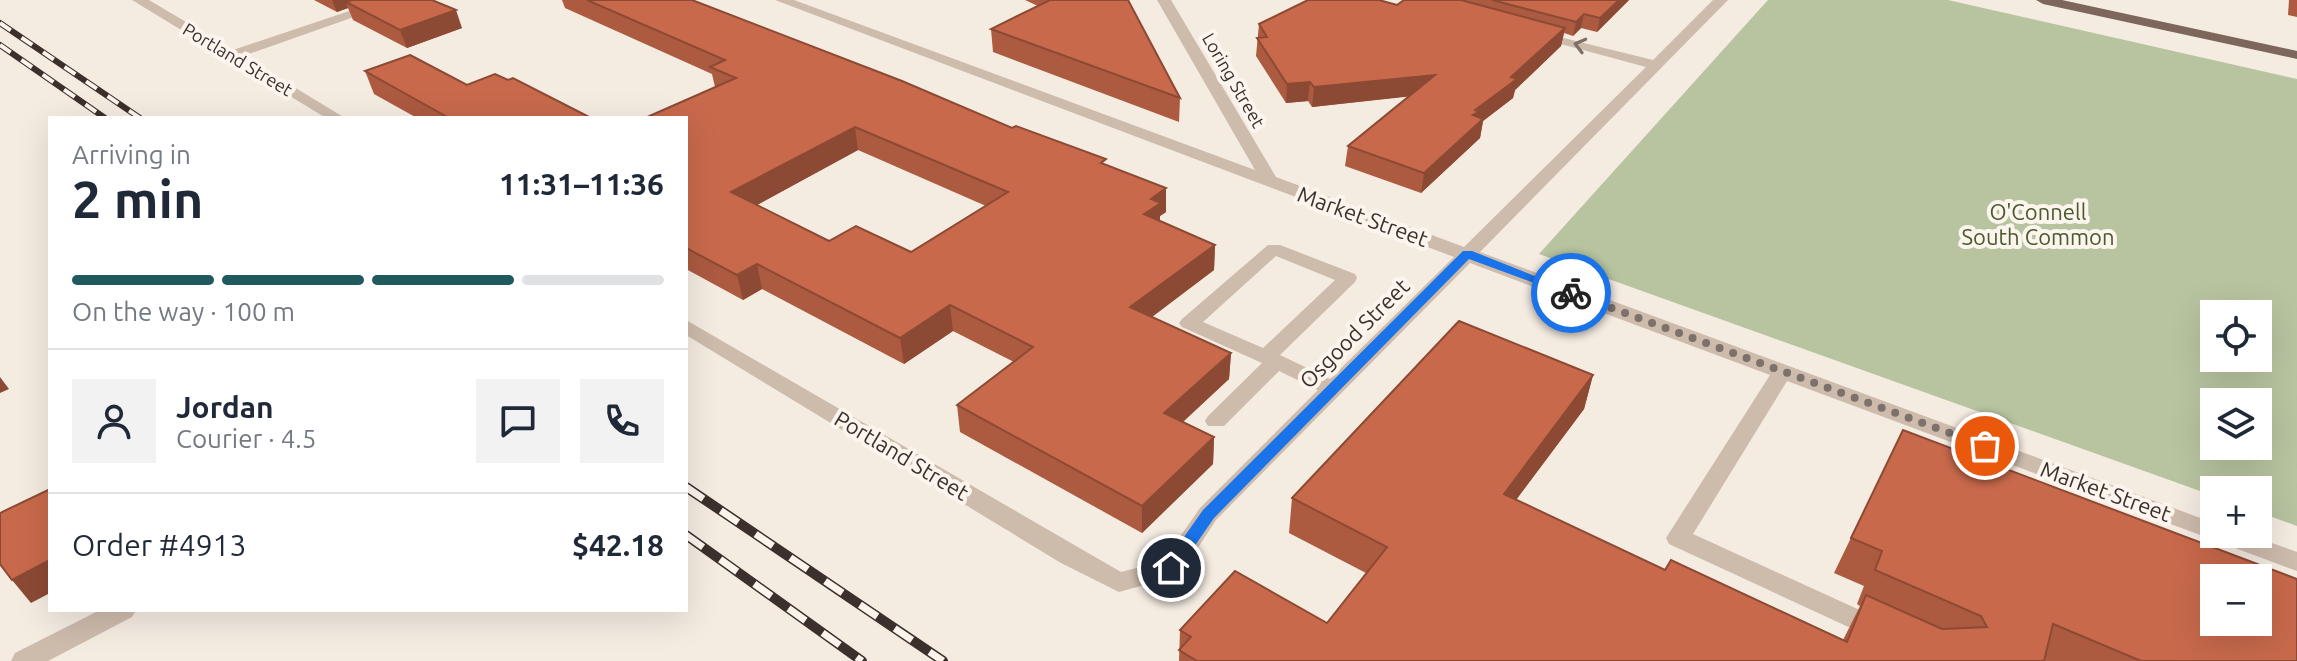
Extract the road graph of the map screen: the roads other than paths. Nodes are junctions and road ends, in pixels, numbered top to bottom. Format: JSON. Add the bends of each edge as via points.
{"nodes":[{"id":1,"x":139,"y":0,"type":"edge"},
{"id":2,"x":395,"y":0,"type":"edge"},
{"id":3,"x":782,"y":0,"type":"edge"},
{"id":4,"x":1164,"y":0,"type":"edge"},
{"id":5,"x":1721,"y":0,"type":"edge"},
{"id":6,"x":2043,"y":0,"type":"edge"},
{"id":7,"x":1519,"y":29,"type":"edge"},
{"id":8,"x":231,"y":55,"type":"junction"},
{"id":9,"x":2297,"y":55,"type":"edge"},
{"id":10,"x":1656,"y":65,"type":"junction"},
{"id":11,"x":334,"y":116,"type":"edge"},
{"id":12,"x":1270,"y":181,"type":"junction"},
{"id":13,"x":1467,"y":254,"type":"junction"},
{"id":14,"x":688,"y":327,"type":"edge"},
{"id":15,"x":1271,"y":359,"type":"junction"},
{"id":16,"x":1783,"y":371,"type":"junction"},
{"id":17,"x":1333,"y":389,"type":"junction"},
{"id":18,"x":1216,"y":421,"type":"dead end"},
{"id":19,"x":2200,"y":527,"type":"edge"},
{"id":20,"x":2259,"y":548,"type":"edge"},
{"id":21,"x":2297,"y":562,"type":"edge"},
{"id":22,"x":1119,"y":582,"type":"joint"},
{"id":23,"x":119,"y":612,"type":"edge"},
{"id":24,"x":1906,"y":642,"type":"edge"},
{"id":25,"x":24,"y":661,"type":"edge"}],
"edges":[{"from":1,"to":8,"type":"street","name":"Portland Street"},
{"from":2,"to":8,"type":"street"},
{"from":3,"to":12,"type":"street","name":"Market Street"},
{"from":4,"to":12,"type":"street","name":"Loring Street"},
{"from":5,"to":10,"type":"street","name":"Osgood Street"},
{"from":6,"to":9,"type":"main road"},
{"from":10,"to":7,"type":"street","one_way":true},
{"from":8,"to":11,"type":"street","name":"Portland Street"},
{"from":10,"to":13,"type":"street","name":"Osgood Street"},
{"from":12,"to":13,"type":"street","name":"Market Street"},
{"from":13,"to":16,"type":"street","name":"Market Street"},
{"from":13,"to":17,"type":"street","name":"Osgood Street"},
{"from":14,"to":22,"type":"street","name":"Portland Street"},
{"from":15,"to":15,"type":"street","via":[[1189,323],[1274,249],[1348,278]]},
{"from":15,"to":17,"type":"street"},
{"from":15,"to":18,"type":"street"},
{"from":16,"to":19,"type":"street","name":"Market Street"},
{"from":16,"to":24,"type":"street","via":[[1678,538]]},
{"from":17,"to":22,"type":"street","name":"Osgood Street","via":[[1208,514],[1171,568]]},
{"from":20,"to":21,"type":"street"},
{"from":23,"to":25,"type":"street"}]}
